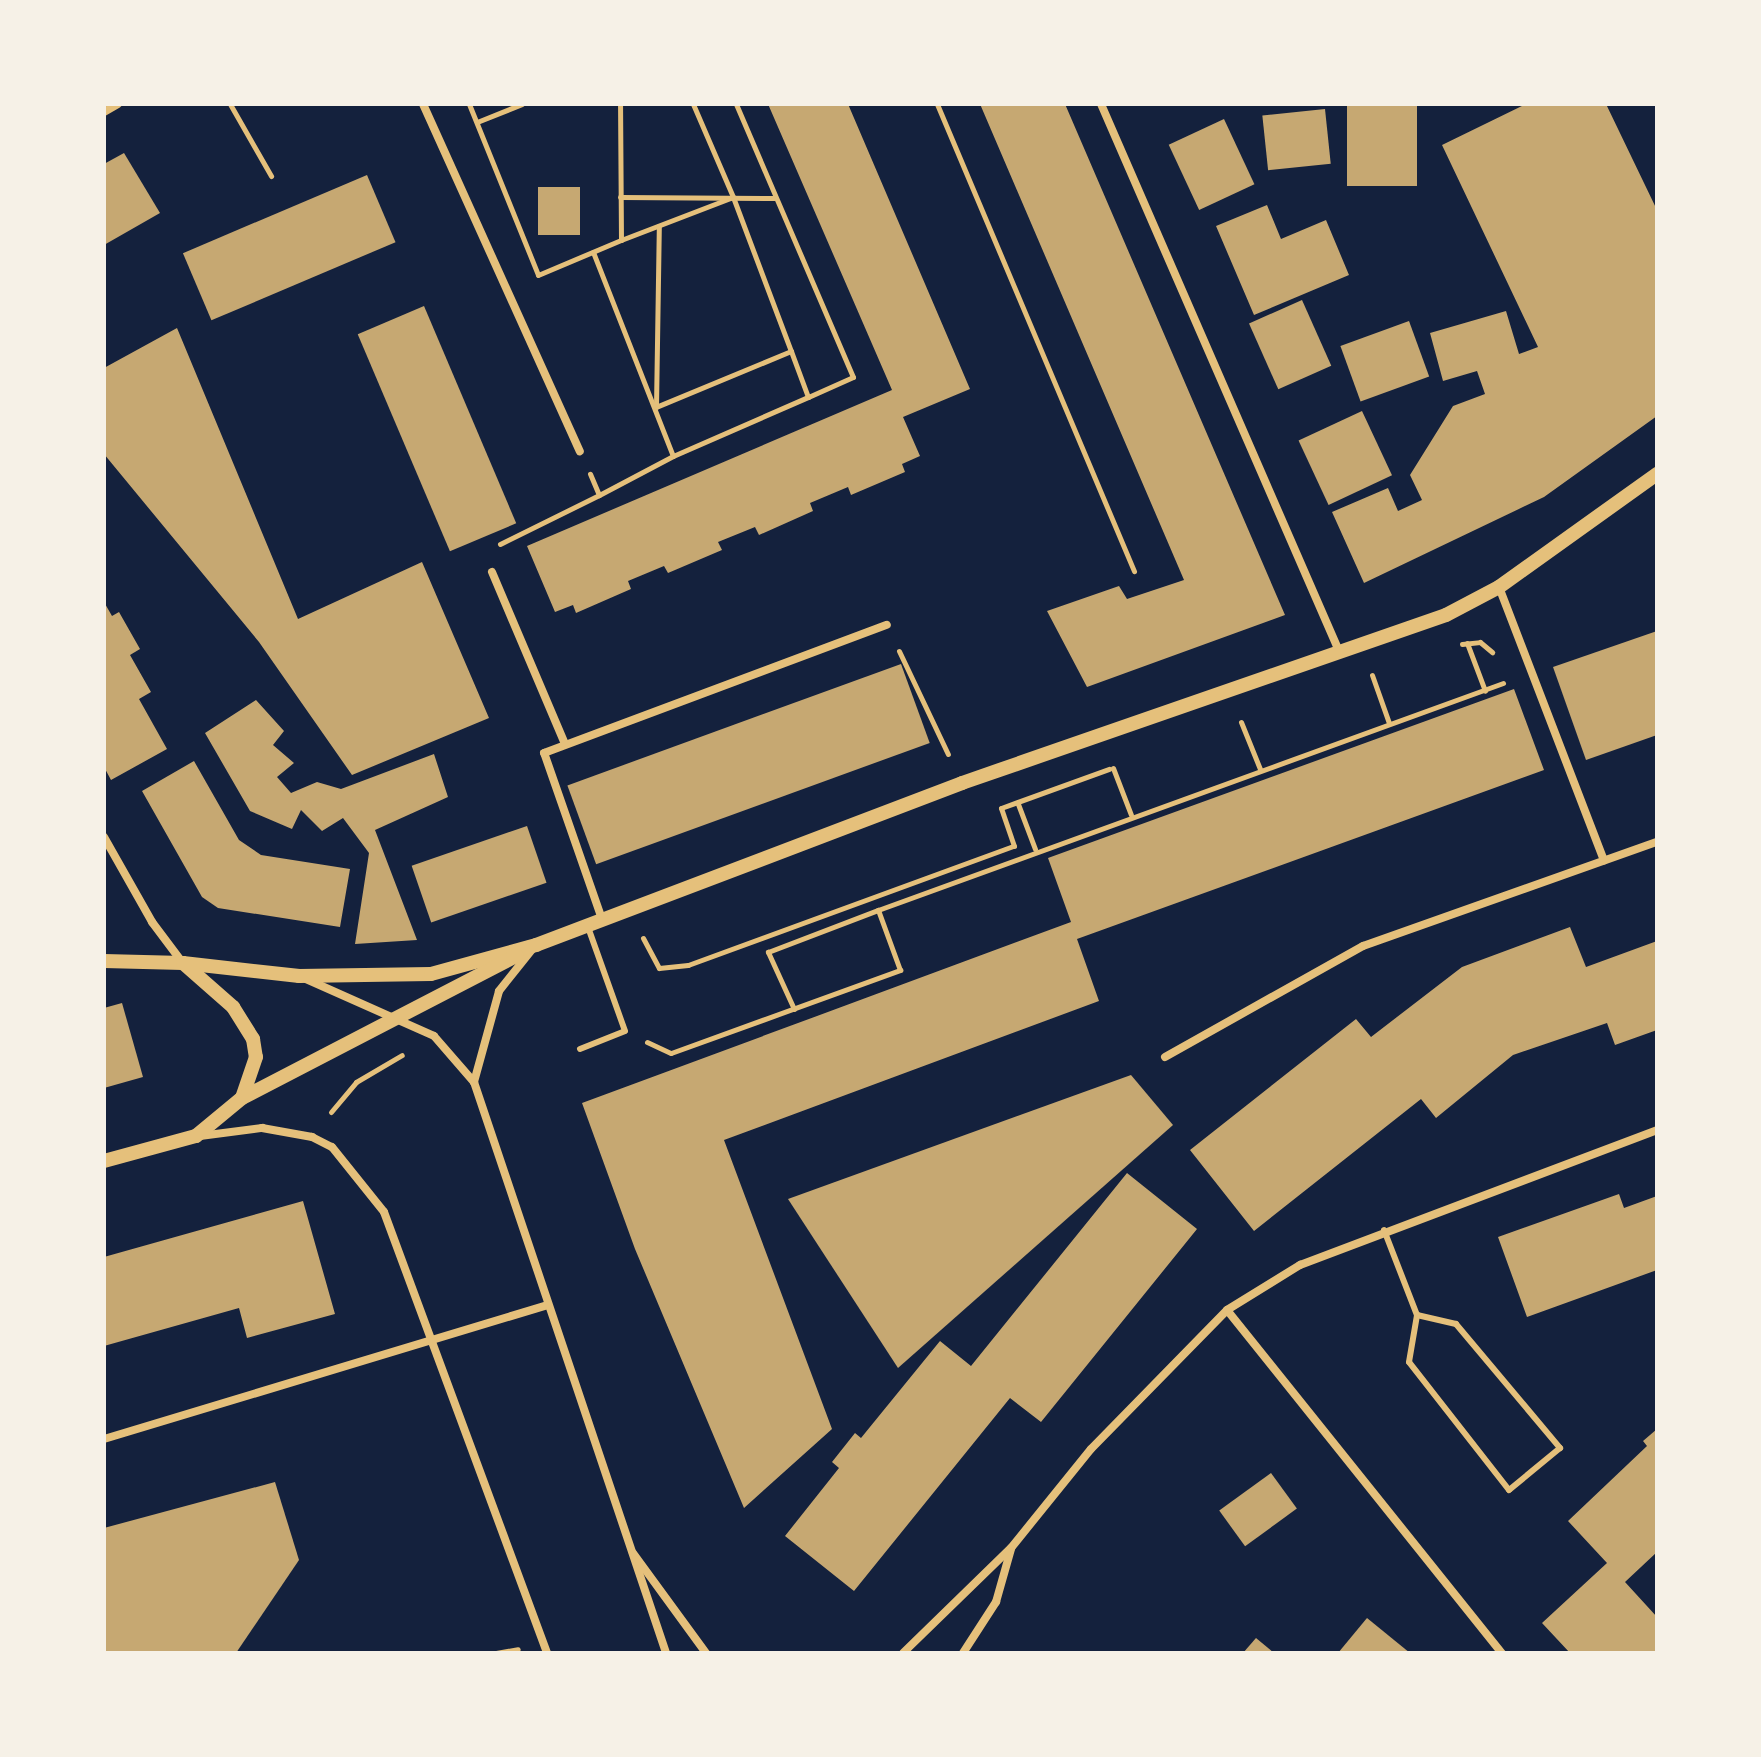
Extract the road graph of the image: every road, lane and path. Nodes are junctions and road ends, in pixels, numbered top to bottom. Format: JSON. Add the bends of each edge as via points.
{"nodes":[{"id":1,"x":118,"y":104,"type":"edge"},
{"id":2,"x":230,"y":104,"type":"edge"},
{"id":3,"x":423,"y":104,"type":"edge"},
{"id":4,"x":469,"y":104,"type":"edge"},
{"id":5,"x":522,"y":104,"type":"edge"},
{"id":6,"x":620,"y":104,"type":"edge"},
{"id":7,"x":693,"y":104,"type":"edge"},
{"id":8,"x":736,"y":104,"type":"edge"},
{"id":9,"x":937,"y":104,"type":"edge"},
{"id":10,"x":1101,"y":104,"type":"edge"},
{"id":11,"x":104,"y":112,"type":"edge"},
{"id":12,"x":477,"y":122,"type":"junction"},
{"id":13,"x":271,"y":176,"type":"dead end"},
{"id":14,"x":620,"y":197,"type":"junction"},
{"id":15,"x":733,"y":197,"type":"junction"},
{"id":16,"x":776,"y":198,"type":"junction"},
{"id":17,"x":659,"y":226,"type":"junction"},
{"id":18,"x":621,"y":240,"type":"junction"},
{"id":19,"x":593,"y":252,"type":"junction"},
{"id":20,"x":791,"y":351,"type":"junction"},
{"id":21,"x":808,"y":397,"type":"junction"},
{"id":22,"x":656,"y":407,"type":"junction"},
{"id":23,"x":580,"y":451,"type":"joint"},
{"id":24,"x":673,"y":456,"type":"junction"},
{"id":25,"x":1657,"y":474,"type":"edge"},
{"id":26,"x":599,"y":495,"type":"junction"},
{"id":27,"x":1134,"y":571,"type":"dead end"},
{"id":28,"x":492,"y":572,"type":"joint"},
{"id":29,"x":1499,"y":587,"type":"junction"},
{"id":30,"x":887,"y":625,"type":"joint"},
{"id":31,"x":1467,"y":643,"type":"junction"},
{"id":32,"x":1457,"y":644,"type":"dead end"},
{"id":33,"x":1339,"y":651,"type":"junction"},
{"id":34,"x":1500,"y":658,"type":"dead end"},
{"id":35,"x":1386,"y":670,"type":"dead end"},
{"id":36,"x":1372,"y":675,"type":"junction"},
{"id":37,"x":1357,"y":680,"type":"dead end"},
{"id":38,"x":1503,"y":683,"type":"dead end"},
{"id":39,"x":1485,"y":691,"type":"junction"},
{"id":40,"x":1256,"y":716,"type":"dead end"},
{"id":41,"x":1241,"y":722,"type":"junction"},
{"id":42,"x":1389,"y":723,"type":"junction"},
{"id":43,"x":1227,"y":727,"type":"dead end"},
{"id":44,"x":565,"y":744,"type":"junction"},
{"id":45,"x":1127,"y":763,"type":"dead end"},
{"id":46,"x":1113,"y":768,"type":"junction"},
{"id":47,"x":1260,"y":770,"type":"junction"},
{"id":48,"x":962,"y":783,"type":"junction"},
{"id":49,"x":1018,"y":804,"type":"junction"},
{"id":50,"x":1131,"y":815,"type":"junction"},
{"id":51,"x":104,"y":837,"type":"edge"},
{"id":52,"x":1657,"y":842,"type":"edge"},
{"id":53,"x":1035,"y":849,"type":"junction"},
{"id":54,"x":1604,"y":861,"type":"junction"},
{"id":55,"x":878,"y":910,"type":"junction"},
{"id":56,"x":819,"y":917,"type":"junction"},
{"id":57,"x":603,"y":922,"type":"junction"},
{"id":58,"x":588,"y":927,"type":"junction"},
{"id":59,"x":823,"y":931,"type":"junction"},
{"id":60,"x":536,"y":945,"type":"junction"},
{"id":61,"x":597,"y":953,"type":"junction"},
{"id":62,"x":104,"y":961,"type":"edge"},
{"id":63,"x":183,"y":963,"type":"junction"},
{"id":64,"x":299,"y":976,"type":"junction"},
{"id":65,"x":794,"y":1009,"type":"junction"},
{"id":66,"x":398,"y":1020,"type":"junction"},
{"id":67,"x":625,"y":1031,"type":"junction"},
{"id":68,"x":580,"y":1049,"type":"dead end"},
{"id":69,"x":410,"y":1050,"type":"dead end"},
{"id":70,"x":1165,"y":1057,"type":"dead end"},
{"id":71,"x":474,"y":1082,"type":"junction"},
{"id":72,"x":242,"y":1098,"type":"junction"},
{"id":73,"x":331,"y":1112,"type":"dead end"},
{"id":74,"x":1657,"y":1130,"type":"edge"},
{"id":75,"x":196,"y":1136,"type":"junction"},
{"id":76,"x":104,"y":1161,"type":"edge"},
{"id":77,"x":1384,"y":1230,"type":"junction"},
{"id":78,"x":548,"y":1305,"type":"junction"},
{"id":79,"x":1227,"y":1310,"type":"junction"},
{"id":80,"x":1417,"y":1315,"type":"junction"},
{"id":81,"x":433,"y":1342,"type":"junction"},
{"id":82,"x":104,"y":1439,"type":"edge"},
{"id":83,"x":628,"y":1545,"type":"junction"},
{"id":84,"x":1011,"y":1548,"type":"junction"},
{"id":85,"x":547,"y":1653,"type":"edge"},
{"id":86,"x":666,"y":1653,"type":"edge"},
{"id":87,"x":706,"y":1653,"type":"edge"},
{"id":88,"x":903,"y":1653,"type":"edge"},
{"id":89,"x":963,"y":1653,"type":"edge"},
{"id":90,"x":1502,"y":1653,"type":"edge"}],
"edges":[{"from":1,"to":11,"type":"street"},
{"from":2,"to":13,"type":"path"},
{"from":3,"to":23,"type":"street"},
{"from":4,"to":12,"type":"path"},
{"from":5,"to":12,"type":"path"},
{"from":6,"to":14,"type":"path"},
{"from":7,"to":15,"type":"path"},
{"from":8,"to":16,"type":"path"},
{"from":9,"to":27,"type":"path"},
{"from":10,"to":33,"type":"street"},
{"from":12,"to":19,"type":"path","via":[[538,275]]},
{"from":14,"to":15,"type":"path"},
{"from":14,"to":18,"type":"path"},
{"from":15,"to":16,"type":"path"},
{"from":15,"to":17,"type":"path"},
{"from":15,"to":20,"type":"path"},
{"from":16,"to":21,"type":"path","via":[[853,377]]},
{"from":17,"to":18,"type":"path"},
{"from":17,"to":22,"type":"path"},
{"from":18,"to":19,"type":"path"},
{"from":19,"to":22,"type":"path"},
{"from":20,"to":21,"type":"path"},
{"from":20,"to":22,"type":"path"},
{"from":21,"to":24,"type":"path"},
{"from":22,"to":24,"type":"path"},
{"from":23,"to":26,"type":"path"},
{"from":24,"to":26,"type":"path"},
{"from":25,"to":29,"type":"street"},
{"from":26,"to":28,"type":"path","via":[[484,552]]},
{"from":28,"to":44,"type":"street"},
{"from":29,"to":33,"type":"street","via":[[1446,615]]},
{"from":29,"to":54,"type":"street"},
{"from":30,"to":44,"type":"street"},
{"from":30,"to":48,"type":"path"},
{"from":31,"to":32,"type":"path"},
{"from":31,"to":34,"type":"path","via":[[1480,642]]},
{"from":31,"to":39,"type":"path"},
{"from":33,"to":48,"type":"street"},
{"from":35,"to":36,"type":"path"},
{"from":36,"to":37,"type":"path"},
{"from":36,"to":42,"type":"path"},
{"from":38,"to":39,"type":"path"},
{"from":39,"to":42,"type":"path"},
{"from":40,"to":41,"type":"path"},
{"from":41,"to":43,"type":"path"},
{"from":41,"to":47,"type":"path"},
{"from":42,"to":47,"type":"path"},
{"from":44,"to":57,"type":"street","via":[[544,753]]},
{"from":45,"to":46,"type":"path"},
{"from":46,"to":49,"type":"path"},
{"from":46,"to":50,"type":"path"},
{"from":47,"to":50,"type":"path"},
{"from":48,"to":57,"type":"street"},
{"from":49,"to":53,"type":"path"},
{"from":49,"to":56,"type":"path","via":[[1001,808],[1014,846]]},
{"from":50,"to":53,"type":"path"},
{"from":51,"to":63,"type":"street","via":[[152,922]]},
{"from":52,"to":54,"type":"street"},
{"from":53,"to":55,"type":"path"},
{"from":54,"to":70,"type":"street","via":[[1363,946]]},
{"from":55,"to":59,"type":"path"},
{"from":55,"to":65,"type":"path","via":[[900,970]]},
{"from":56,"to":59,"type":"path"},
{"from":56,"to":61,"type":"path","via":[[688,965],[659,968],[642,937]]},
{"from":57,"to":58,"type":"street"},
{"from":58,"to":60,"type":"street"},
{"from":58,"to":61,"type":"lane"},
{"from":59,"to":65,"type":"path","via":[[768,952]]},
{"from":60,"to":64,"type":"street","via":[[431,974]]},
{"from":60,"to":66,"type":"street"},
{"from":60,"to":71,"type":"street","via":[[499,991]]},
{"from":61,"to":67,"type":"lane"},
{"from":62,"to":63,"type":"street"},
{"from":63,"to":64,"type":"street"},
{"from":63,"to":72,"type":"street","via":[[233,1007],[253,1039],[256,1057]]},
{"from":64,"to":66,"type":"street"},
{"from":65,"to":67,"type":"path","via":[[671,1053]]},
{"from":66,"to":71,"type":"street","via":[[434,1036]]},
{"from":66,"to":72,"type":"street"},
{"from":67,"to":68,"type":"lane"},
{"from":69,"to":73,"type":"path","via":[[356,1082]]},
{"from":71,"to":78,"type":"street"},
{"from":72,"to":75,"type":"street"},
{"from":74,"to":77,"type":"street"},
{"from":75,"to":76,"type":"street"},
{"from":75,"to":81,"type":"street","via":[[262,1128],[312,1137],[332,1147],[384,1212]]},
{"from":77,"to":79,"type":"street","via":[[1300,1265]]},
{"from":77,"to":80,"type":"lane"},
{"from":78,"to":81,"type":"street"},
{"from":78,"to":83,"type":"street"},
{"from":79,"to":84,"type":"street","via":[[1091,1449]]},
{"from":79,"to":90,"type":"street"},
{"from":80,"to":80,"type":"lane","via":[[1409,1362],[1509,1490],[1560,1448],[1456,1324]]},
{"from":81,"to":82,"type":"street"},
{"from":81,"to":85,"type":"street"},
{"from":83,"to":86,"type":"street"},
{"from":83,"to":87,"type":"street"},
{"from":84,"to":88,"type":"street"},
{"from":84,"to":89,"type":"street","via":[[996,1602]]}]}
